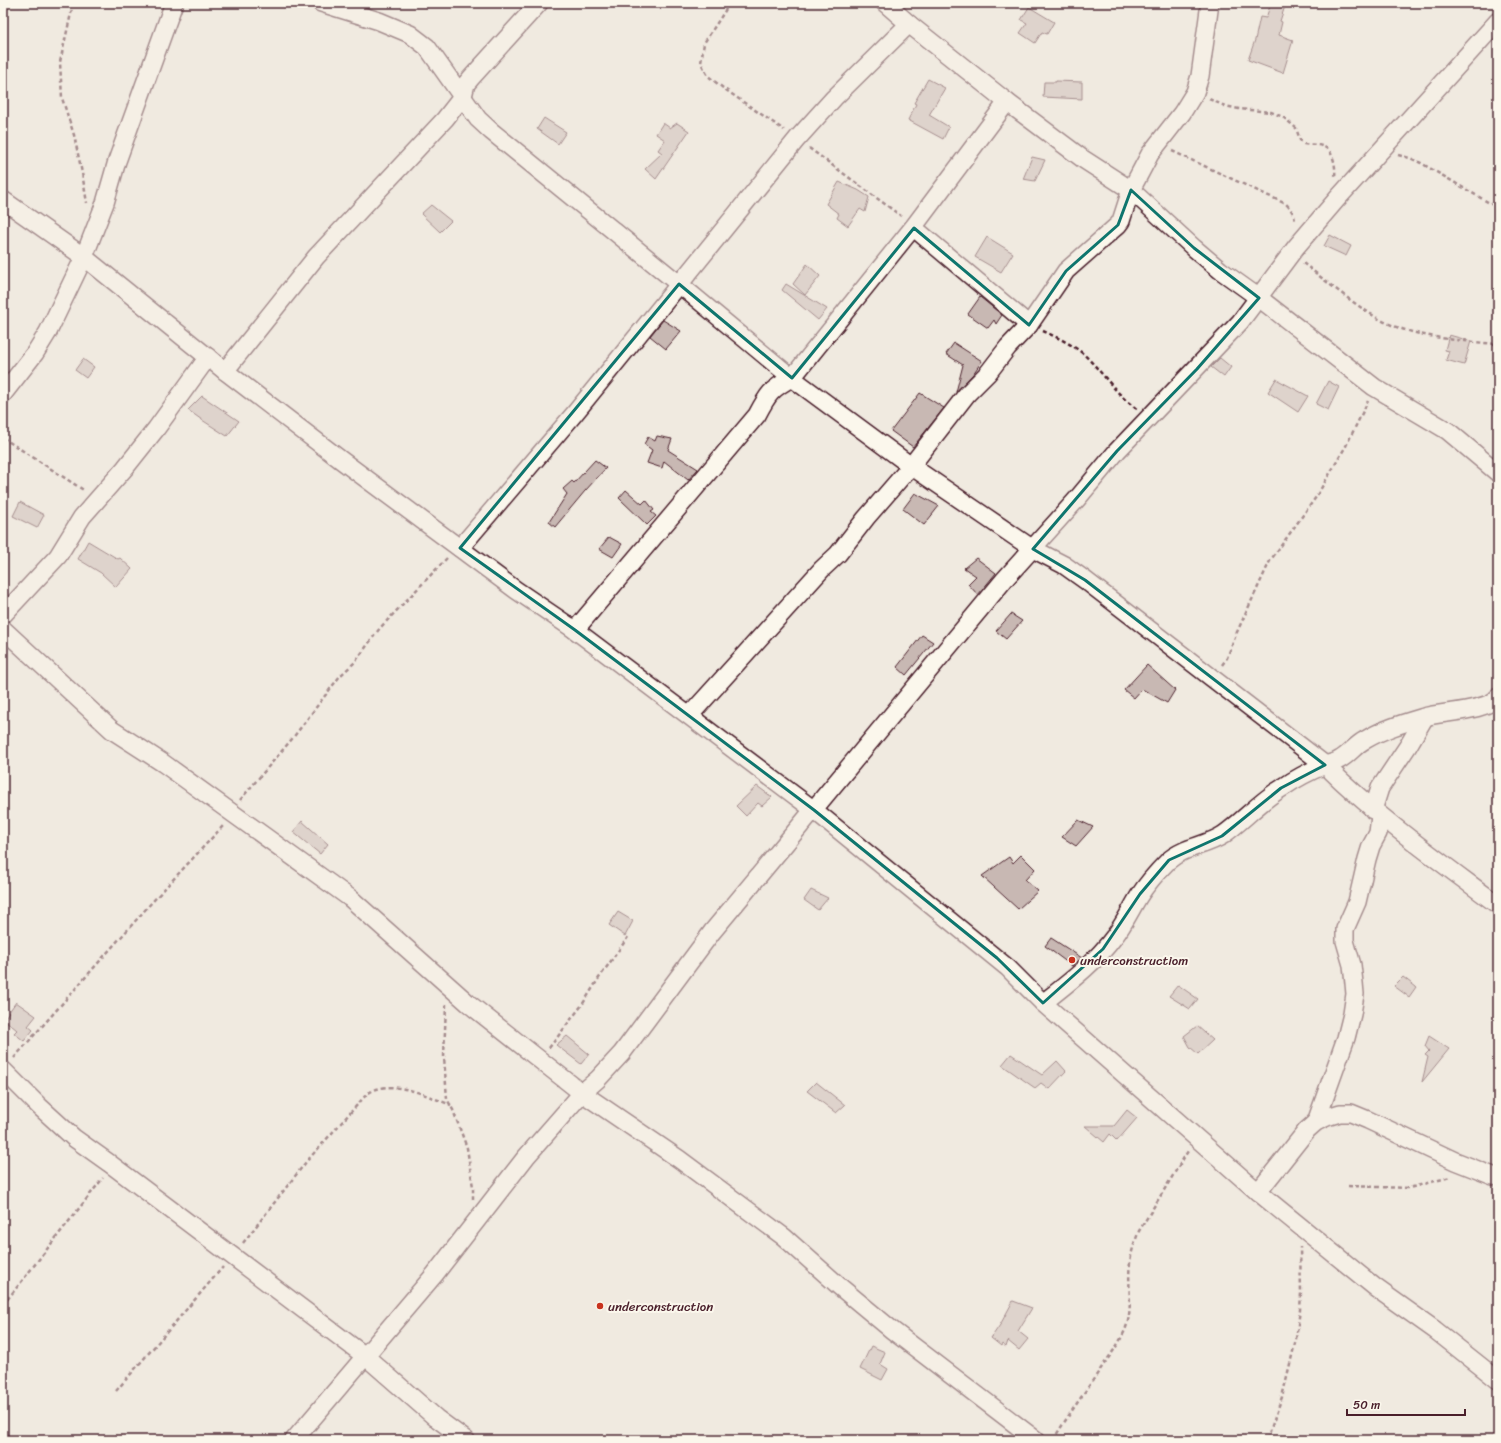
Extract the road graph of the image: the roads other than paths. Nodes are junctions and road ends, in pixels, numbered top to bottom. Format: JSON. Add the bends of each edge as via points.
{"nodes":[{"id":1,"x":174,"y":3,"type":"edge"},
{"id":2,"x":321,"y":3,"type":"edge"},
{"id":3,"x":540,"y":3,"type":"edge"},
{"id":4,"x":885,"y":3,"type":"edge"},
{"id":5,"x":1210,"y":3,"type":"edge"},
{"id":6,"x":1498,"y":21,"type":"edge"},
{"id":7,"x":909,"y":24,"type":"junction"},
{"id":8,"x":463,"y":96,"type":"junction"},
{"id":9,"x":1006,"y":102,"type":"junction"},
{"id":10,"x":1131,"y":190,"type":"junction"},
{"id":11,"x":3,"y":200,"type":"edge"},
{"id":12,"x":915,"y":226,"type":"junction"},
{"id":13,"x":84,"y":257,"type":"junction"},
{"id":14,"x":680,"y":284,"type":"junction"},
{"id":15,"x":1259,"y":298,"type":"junction"},
{"id":16,"x":1029,"y":325,"type":"junction"},
{"id":17,"x":208,"y":357,"type":"junction"},
{"id":18,"x":225,"y":371,"type":"junction"},
{"id":19,"x":792,"y":378,"type":"junction"},
{"id":20,"x":3,"y":394,"type":"edge"},
{"id":21,"x":911,"y":466,"type":"junction"},
{"id":22,"x":1498,"y":473,"type":"edge"},
{"id":23,"x":459,"y":547,"type":"junction"},
{"id":24,"x":1033,"y":549,"type":"junction"},
{"id":25,"x":3,"y":615,"type":"edge"},
{"id":26,"x":3,"y":629,"type":"edge"},
{"id":27,"x":575,"y":630,"type":"junction"},
{"id":28,"x":1498,"y":697,"type":"edge"},
{"id":29,"x":690,"y":715,"type":"junction"},
{"id":30,"x":1425,"y":717,"type":"junction"},
{"id":31,"x":1325,"y":765,"type":"junction"},
{"id":32,"x":814,"y":810,"type":"junction"},
{"id":33,"x":1377,"y":813,"type":"junction"},
{"id":34,"x":1498,"y":905,"type":"edge"},
{"id":35,"x":1043,"y":1003,"type":"junction"},
{"id":36,"x":3,"y":1070,"type":"edge"},
{"id":37,"x":582,"y":1092,"type":"junction"},
{"id":38,"x":1316,"y":1122,"type":"junction"},
{"id":39,"x":1498,"y":1177,"type":"edge"},
{"id":40,"x":1258,"y":1192,"type":"junction"},
{"id":41,"x":364,"y":1356,"type":"junction"},
{"id":42,"x":1498,"y":1380,"type":"edge"},
{"id":43,"x":294,"y":1440,"type":"edge"},
{"id":44,"x":466,"y":1440,"type":"edge"},
{"id":45,"x":1036,"y":1440,"type":"edge"}],
"edges":[{"from":1,"to":13,"type":"street"},
{"from":2,"to":8,"type":"street","via":[[379,21],[410,34],[427,47]]},
{"from":3,"to":8,"type":"street","via":[[466,84]]},
{"from":4,"to":7,"type":"street"},
{"from":5,"to":10,"type":"street","via":[[1200,76],[1195,92],[1150,154]]},
{"from":6,"to":15,"type":"street","via":[[1337,200]]},
{"from":7,"to":9,"type":"street"},
{"from":7,"to":14,"type":"street","via":[[834,98],[797,139]]},
{"from":8,"to":14,"type":"street","via":[[478,119],[491,131]]},
{"from":8,"to":18,"type":"street","via":[[316,257]]},
{"from":9,"to":10,"type":"street","via":[[1083,159]]},
{"from":9,"to":12,"type":"street"},
{"from":10,"to":15,"type":"street","via":[[1220,270]]},
{"from":10,"to":16,"type":"street","via":[[1118,225],[1066,271]]},
{"from":11,"to":13,"type":"street"},
{"from":12,"to":16,"type":"street"},
{"from":12,"to":19,"type":"street"},
{"from":13,"to":17,"type":"street"},
{"from":13,"to":20,"type":"street","via":[[48,332]]},
{"from":14,"to":19,"type":"street"},
{"from":14,"to":23,"type":"street","via":[[575,413]]},
{"from":15,"to":22,"type":"street","via":[[1374,386],[1448,430]]},
{"from":15,"to":24,"type":"street","via":[[1197,369],[1117,451]]},
{"from":16,"to":21,"type":"street","via":[[967,394]]},
{"from":17,"to":18,"type":"street"},
{"from":17,"to":25,"type":"street","via":[[156,429],[82,517],[58,556]]},
{"from":18,"to":23,"type":"street"},
{"from":19,"to":21,"type":"street"},
{"from":19,"to":27,"type":"street","via":[[776,386],[757,415]]},
{"from":21,"to":24,"type":"street"},
{"from":21,"to":29,"type":"street","via":[[838,554]]},
{"from":23,"to":27,"type":"street"},
{"from":24,"to":31,"type":"street","via":[[1064,565],[1085,580]]},
{"from":24,"to":32,"type":"street","via":[[1004,580]]},
{"from":26,"to":37,"type":"street","via":[[112,730],[233,812],[350,898],[468,1003]]},
{"from":27,"to":29,"type":"street"},
{"from":28,"to":30,"type":"street","via":[[1489,704],[1460,712]]},
{"from":29,"to":32,"type":"street"},
{"from":30,"to":31,"type":"street","via":[[1385,729],[1357,744],[1338,761]]},
{"from":30,"to":33,"type":"street","via":[[1380,788]]},
{"from":31,"to":33,"type":"street","via":[[1351,792]]},
{"from":31,"to":35,"type":"street","via":[[1281,788],[1222,836],[1169,860],[1140,894],[1124,922],[1103,950]]},
{"from":32,"to":35,"type":"street","via":[[1002,963]]},
{"from":32,"to":37,"type":"street","via":[[712,932],[622,1053]]},
{"from":33,"to":34,"type":"street"},
{"from":33,"to":38,"type":"street","via":[[1378,833],[1367,859],[1357,902],[1345,929],[1355,994],[1352,1014]]},
{"from":35,"to":40,"type":"street"},
{"from":36,"to":41,"type":"street","via":[[74,1138]]},
{"from":37,"to":41,"type":"street","via":[[526,1157],[435,1274]]},
{"from":37,"to":45,"type":"street","via":[[679,1159],[784,1237],[892,1330]]},
{"from":38,"to":39,"type":"street","via":[[1340,1114],[1351,1114],[1455,1161]]},
{"from":38,"to":40,"type":"street"},
{"from":40,"to":42,"type":"street","via":[[1376,1288]]},
{"from":41,"to":43,"type":"street"},
{"from":41,"to":44,"type":"street","via":[[436,1418]]}]}
